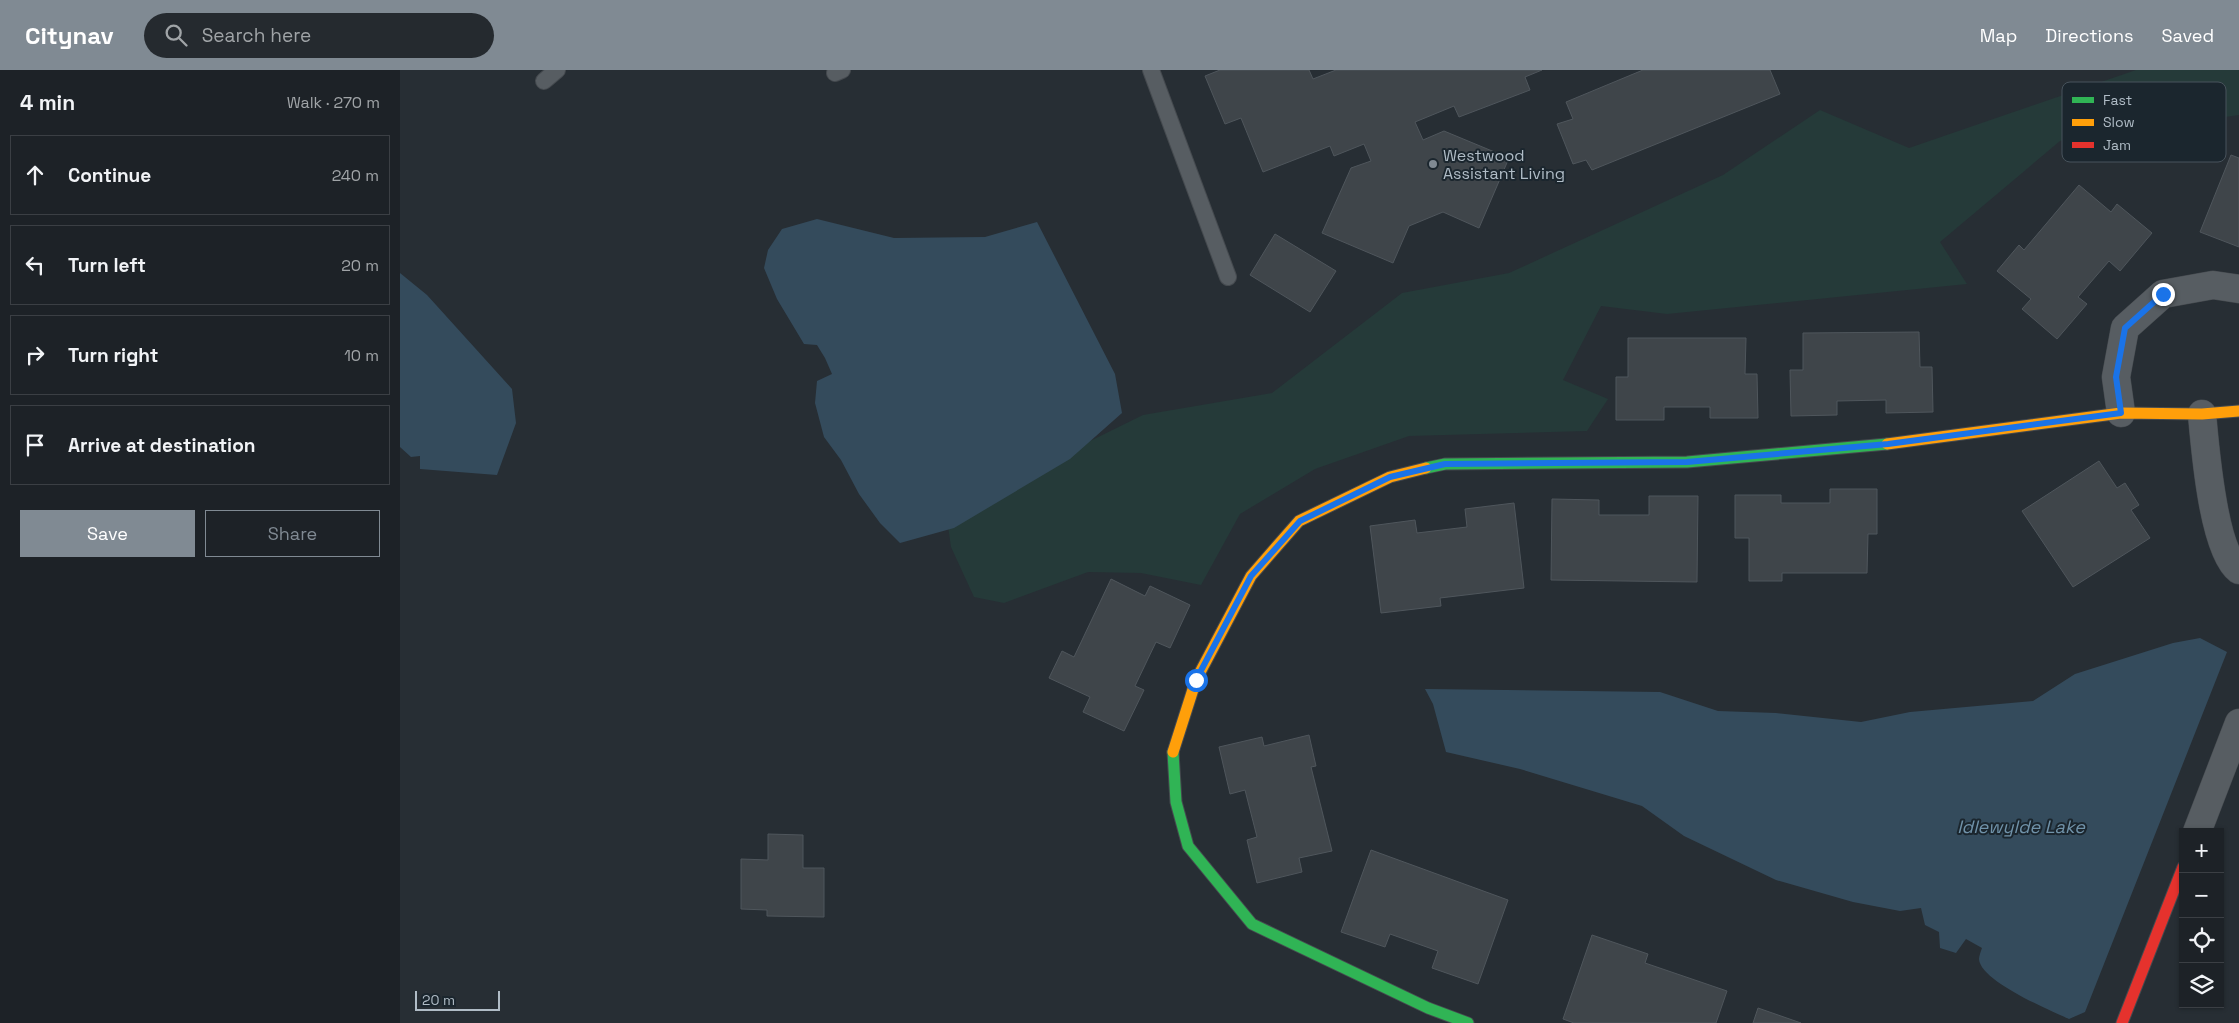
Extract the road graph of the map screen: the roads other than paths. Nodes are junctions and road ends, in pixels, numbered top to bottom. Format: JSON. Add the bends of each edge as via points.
{"nodes":[{"id":1,"x":557,"y":70,"type":"edge"},
{"id":2,"x":1151,"y":70,"type":"edge"},
{"id":3,"x":544,"y":81,"type":"dead end"},
{"id":4,"x":1228,"y":277,"type":"dead end"},
{"id":5,"x":2239,"y":289,"type":"edge"},
{"id":6,"x":2239,"y":411,"type":"edge"},
{"id":7,"x":2121,"y":413,"type":"junction"},
{"id":8,"x":2202,"y":414,"type":"junction"},
{"id":9,"x":2239,"y":570,"type":"edge"},
{"id":10,"x":2239,"y":724,"type":"edge"},
{"id":11,"x":2199,"y":828,"type":"edge"},
{"id":12,"x":2181,"y":873,"type":"edge"},
{"id":13,"x":1468,"y":1023,"type":"edge"},
{"id":14,"x":2122,"y":1023,"type":"edge"}],
"edges":[{"from":1,"to":3,"type":"lane"},
{"from":2,"to":4,"type":"lane"},
{"from":5,"to":7,"type":"street","via":[[2213,285],[2163,294],[2125,328],[2116,377]]},
{"from":6,"to":8,"type":"street"},
{"from":7,"to":8,"type":"street"},
{"from":7,"to":13,"type":"street","via":[[1888,444],[1687,462],[1445,464],[1390,477],[1300,521],[1251,576],[1196,680],[1173,753],[1176,802],[1188,846],[1252,924],[1428,1008]]},
{"from":8,"to":9,"type":"street","via":[[2209,484],[2224,547],[2234,567]]},
{"from":10,"to":11,"type":"street"},
{"from":12,"to":14,"type":"street"}]}
